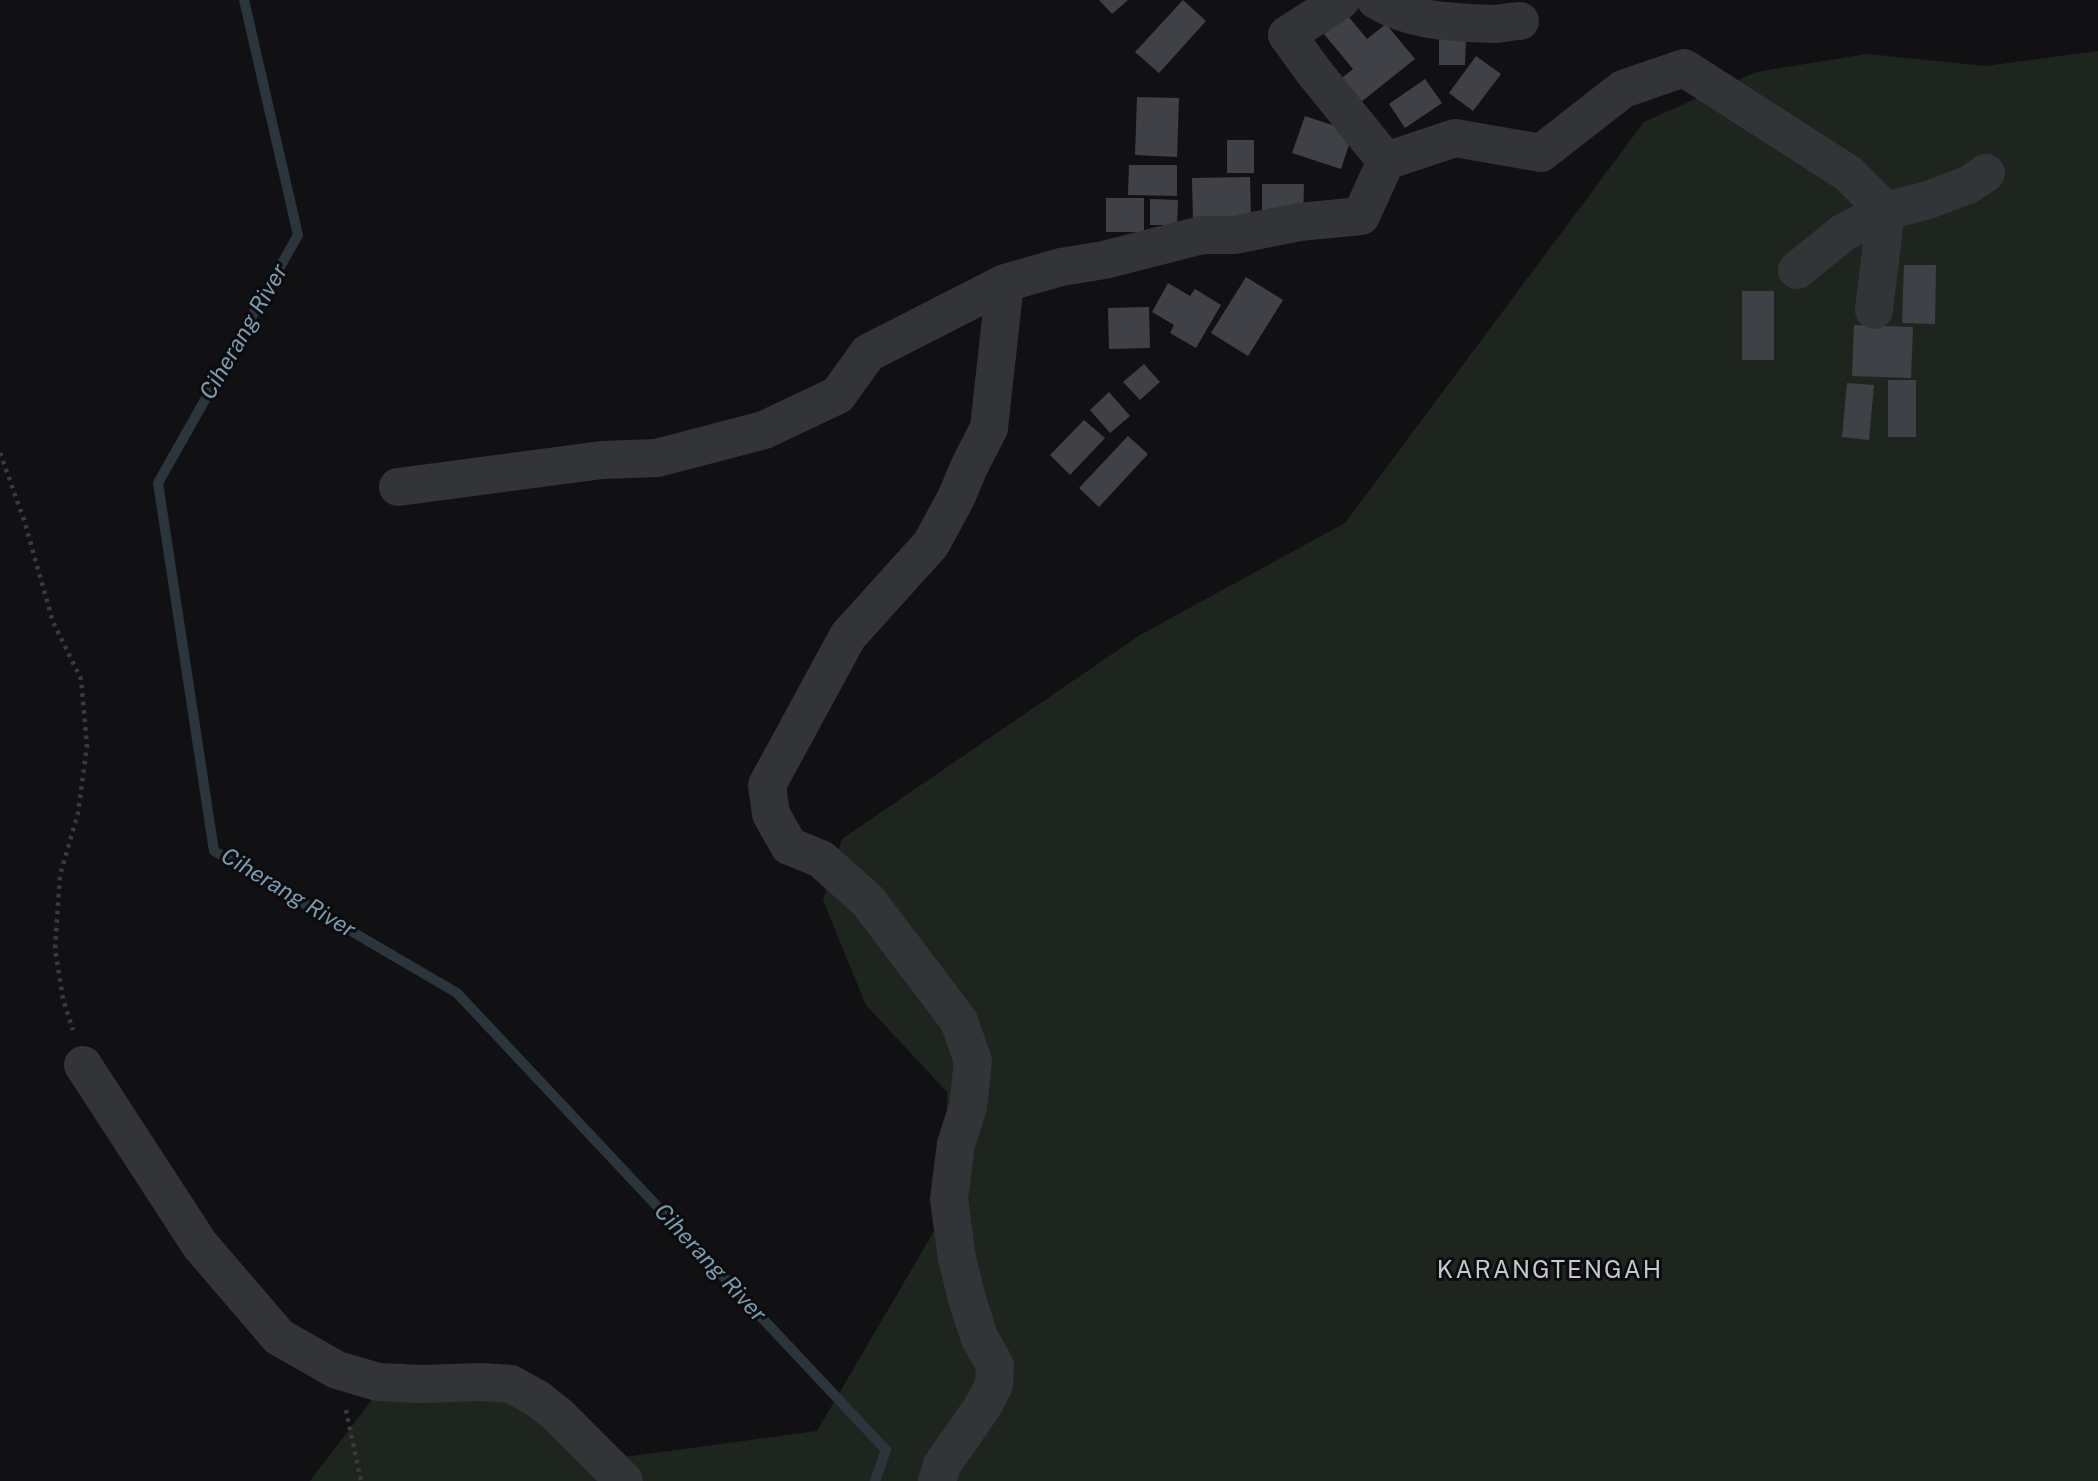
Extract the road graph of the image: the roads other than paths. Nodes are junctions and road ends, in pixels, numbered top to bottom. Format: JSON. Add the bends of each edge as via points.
{"nodes":[{"id":1,"x":1341,"y":0,"type":"edge"},
{"id":2,"x":1376,"y":0,"type":"edge"},
{"id":3,"x":1520,"y":21,"type":"dead end"},
{"id":4,"x":1386,"y":161,"type":"junction"},
{"id":5,"x":1986,"y":173,"type":"dead end"},
{"id":6,"x":1886,"y":211,"type":"junction"},
{"id":7,"x":1797,"y":270,"type":"dead end"},
{"id":8,"x":1005,"y":283,"type":"junction"},
{"id":9,"x":1874,"y":310,"type":"dead end"},
{"id":10,"x":398,"y":487,"type":"dead end"},
{"id":11,"x":83,"y":1065,"type":"road end"},
{"id":12,"x":624,"y":1481,"type":"edge"},
{"id":13,"x":937,"y":1481,"type":"edge"}],
"edges":[{"from":1,"to":4,"type":"street","via":[[1287,35]]},
{"from":2,"to":3,"type":"street","via":[[1404,15],[1426,19],[1496,24]]},
{"from":4,"to":6,"type":"street","via":[[1455,138],[1541,153],[1623,89],[1684,68],[1849,174]]},
{"from":4,"to":8,"type":"street","via":[[1361,215],[1234,235],[1202,235]]},
{"from":5,"to":6,"type":"street","via":[[1968,185]]},
{"from":6,"to":7,"type":"street","via":[[1844,232]]},
{"from":6,"to":9,"type":"street"},
{"from":8,"to":10,"type":"street","via":[[868,353],[838,395],[764,430],[657,458],[602,460]]},
{"from":8,"to":13,"type":"street","via":[[989,428],[956,498],[931,544],[849,636],[767,785],[771,814],[789,846],[821,859],[868,901],[959,1021],[972,1060],[968,1107],[956,1144],[949,1199],[957,1258],[980,1339],[995,1365],[994,1385],[942,1465]]},
{"from":11,"to":12,"type":"street","via":[[200,1245],[279,1337],[337,1370],[379,1382],[511,1384],[558,1415]]}]}
